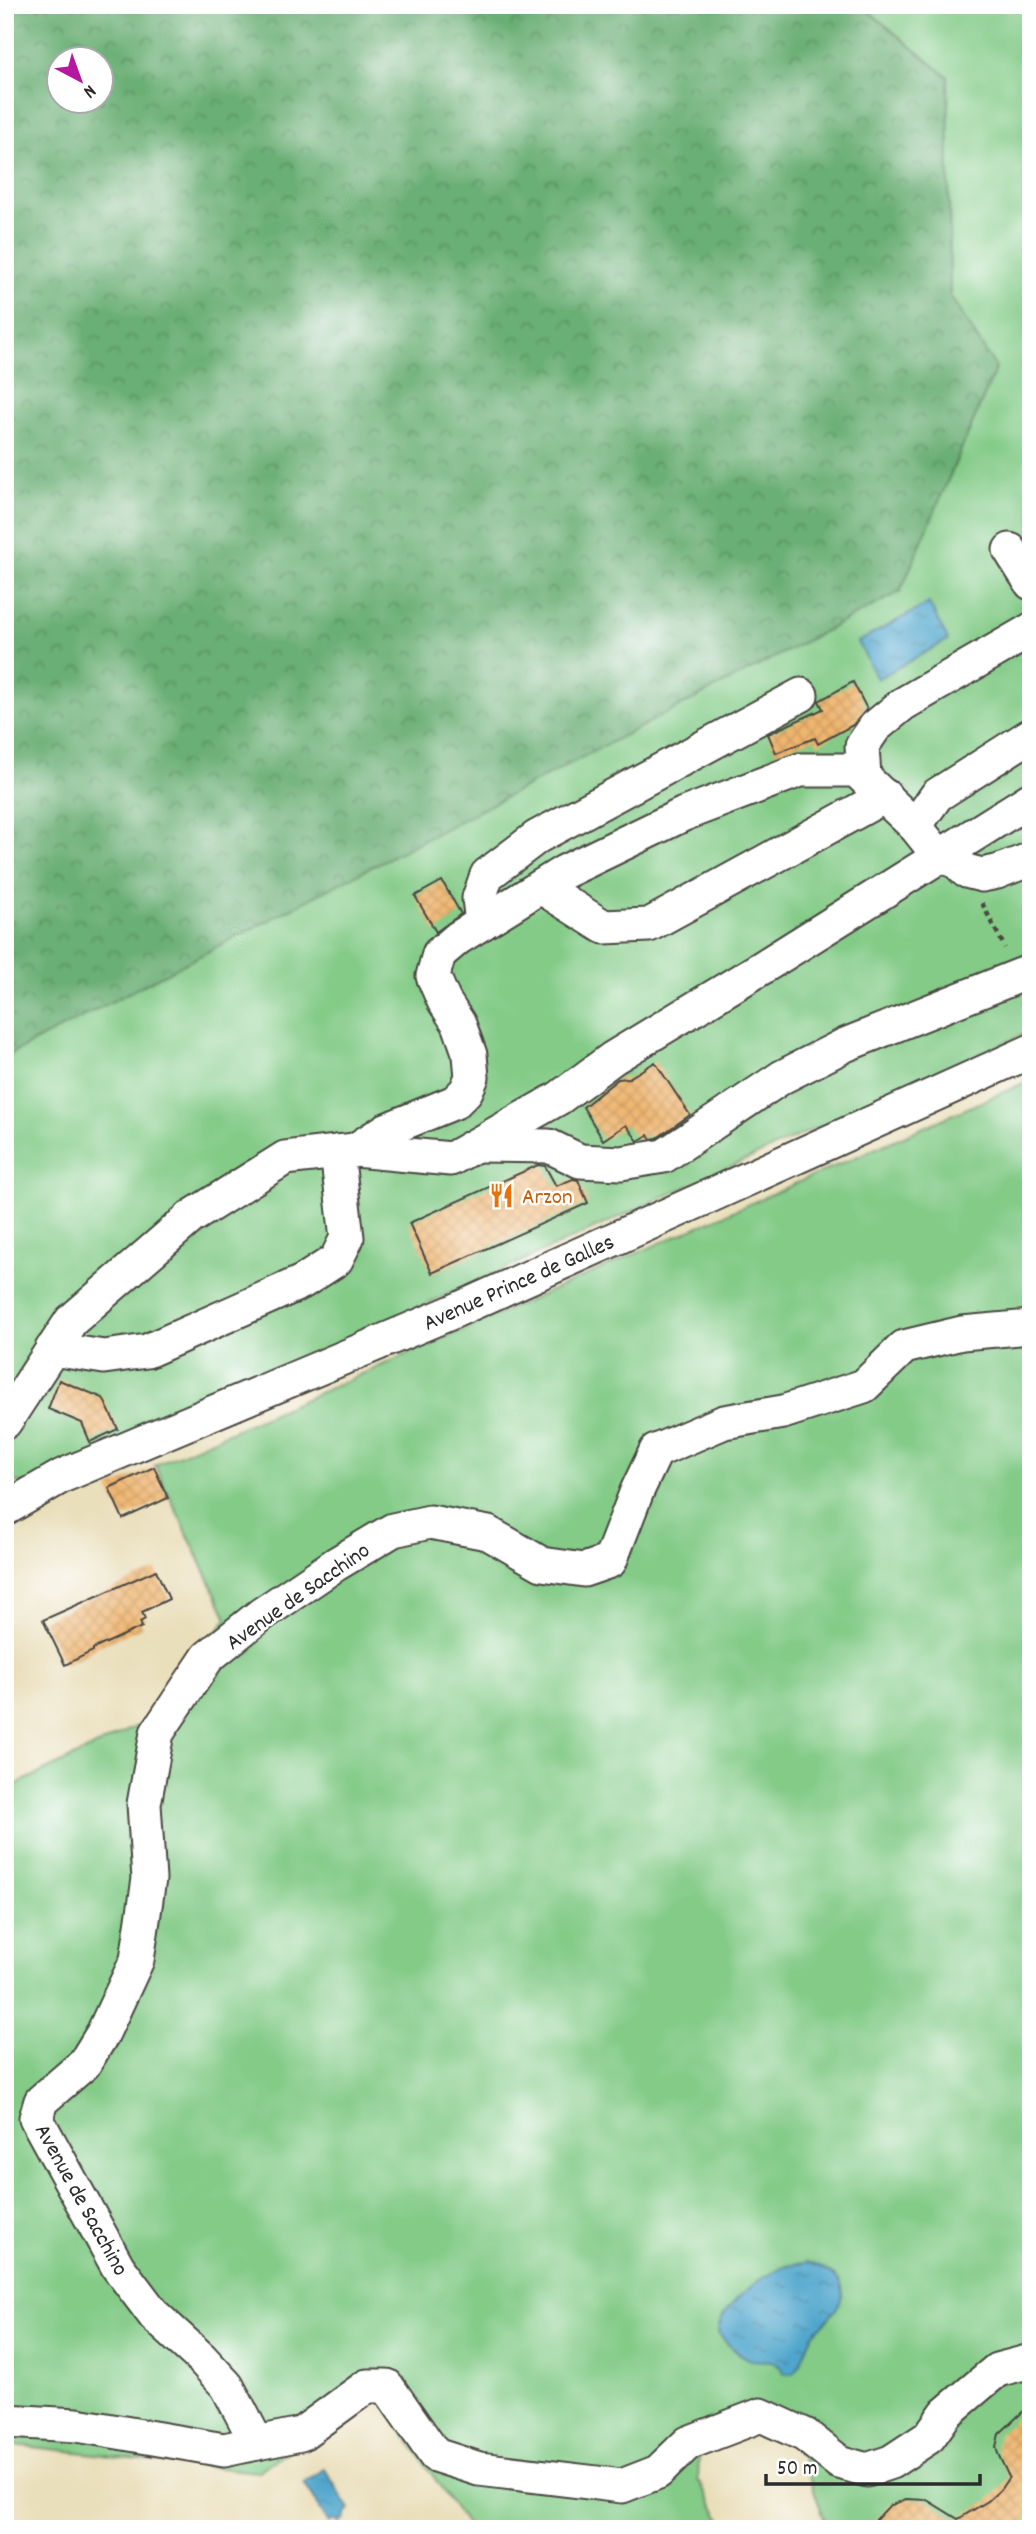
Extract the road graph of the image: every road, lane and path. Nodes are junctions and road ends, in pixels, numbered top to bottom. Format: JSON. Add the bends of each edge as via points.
{"nodes":[{"id":1,"x":1010,"y":550,"type":"dead end"},
{"id":2,"x":1031,"y":583,"type":"edge"},
{"id":3,"x":1031,"y":630,"type":"edge"},
{"id":4,"x":801,"y":695,"type":"dead end"},
{"id":5,"x":1031,"y":735,"type":"edge"},
{"id":6,"x":875,"y":786,"type":"junction"},
{"id":7,"x":1031,"y":799,"type":"edge"},
{"id":8,"x":915,"y":826,"type":"junction"},
{"id":9,"x":1031,"y":859,"type":"edge"},
{"id":10,"x":952,"y":864,"type":"junction"},
{"id":11,"x":541,"y":887,"type":"junction"},
{"id":12,"x":482,"y":923,"type":"junction"},
{"id":13,"x":1025,"y":973,"type":"edge"},
{"id":14,"x":1031,"y":1051,"type":"edge"},
{"id":15,"x":563,"y":1094,"type":"junction"},
{"id":16,"x":477,"y":1145,"type":"junction"},
{"id":17,"x":549,"y":1146,"type":"junction"},
{"id":18,"x":346,"y":1151,"type":"junction"},
{"id":19,"x":1031,"y":1327,"type":"edge"},
{"id":20,"x":52,"y":1349,"type":"junction"},
{"id":21,"x":5,"y":1422,"type":"edge"},
{"id":22,"x":5,"y":1509,"type":"edge"},
{"id":23,"x":1031,"y":2361,"type":"edge"},
{"id":24,"x":5,"y":2421,"type":"edge"},
{"id":25,"x":257,"y":2443,"type":"junction"}],
"edges":[{"from":1,"to":2,"type":"street"},
{"from":3,"to":6,"type":"street","via":[[903,704],[875,727],[862,746]]},
{"from":4,"to":12,"type":"street","via":[[537,837],[487,875],[479,898]]},
{"from":5,"to":8,"type":"street","via":[[937,795]]},
{"from":6,"to":8,"type":"street"},
{"from":6,"to":11,"type":"street","via":[[856,770],[800,770],[684,814]]},
{"from":6,"to":11,"type":"street","via":[[649,925],[604,927]]},
{"from":7,"to":10,"type":"street"},
{"from":8,"to":10,"type":"street"},
{"from":9,"to":10,"type":"street","via":[[982,875]]},
{"from":10,"to":13,"type":"path"},
{"from":10,"to":15,"type":"street","via":[[764,967],[613,1058]]},
{"from":11,"to":12,"type":"street"},
{"from":12,"to":18,"type":"street","via":[[439,954],[433,976],[470,1055],[466,1091],[456,1102]]},
{"from":13,"to":17,"type":"street","via":[[948,1002],[782,1077],[664,1156],[621,1163],[580,1161]]},
{"from":14,"to":22,"type":"street","name":"Avenue Prince de Galles","via":[[450,1313],[62,1476]]},
{"from":15,"to":16,"type":"street"},
{"from":15,"to":17,"type":"street"},
{"from":16,"to":17,"type":"street"},
{"from":16,"to":18,"type":"street","via":[[451,1159]]},
{"from":18,"to":20,"type":"street","via":[[285,1158],[191,1217],[71,1321]]},
{"from":18,"to":20,"type":"street","via":[[347,1238],[336,1260],[302,1282],[147,1351],[104,1357]]},
{"from":19,"to":25,"type":"street","name":"Avenue de Sacchino","via":[[962,1333],[904,1347],[864,1386],[783,1412],[724,1422],[656,1451],[610,1561],[584,1570],[542,1564],[488,1533],[430,1522],[393,1530],[262,1614],[208,1657],[157,1733],[144,1804],[149,1879],[137,1960],[85,2064],[41,2101],[36,2118],[118,2267],[155,2316],[227,2386]]},
{"from":20,"to":21,"type":"street"},
{"from":23,"to":25,"type":"street","via":[[997,2370],[946,2413],[929,2437],[891,2462],[867,2470],[839,2462],[805,2435],[761,2415],[688,2442],[658,2472],[622,2486],[480,2469],[435,2455],[387,2386],[367,2386],[301,2434]]},
{"from":24,"to":25,"type":"street","via":[[77,2425],[224,2451]]}]}
